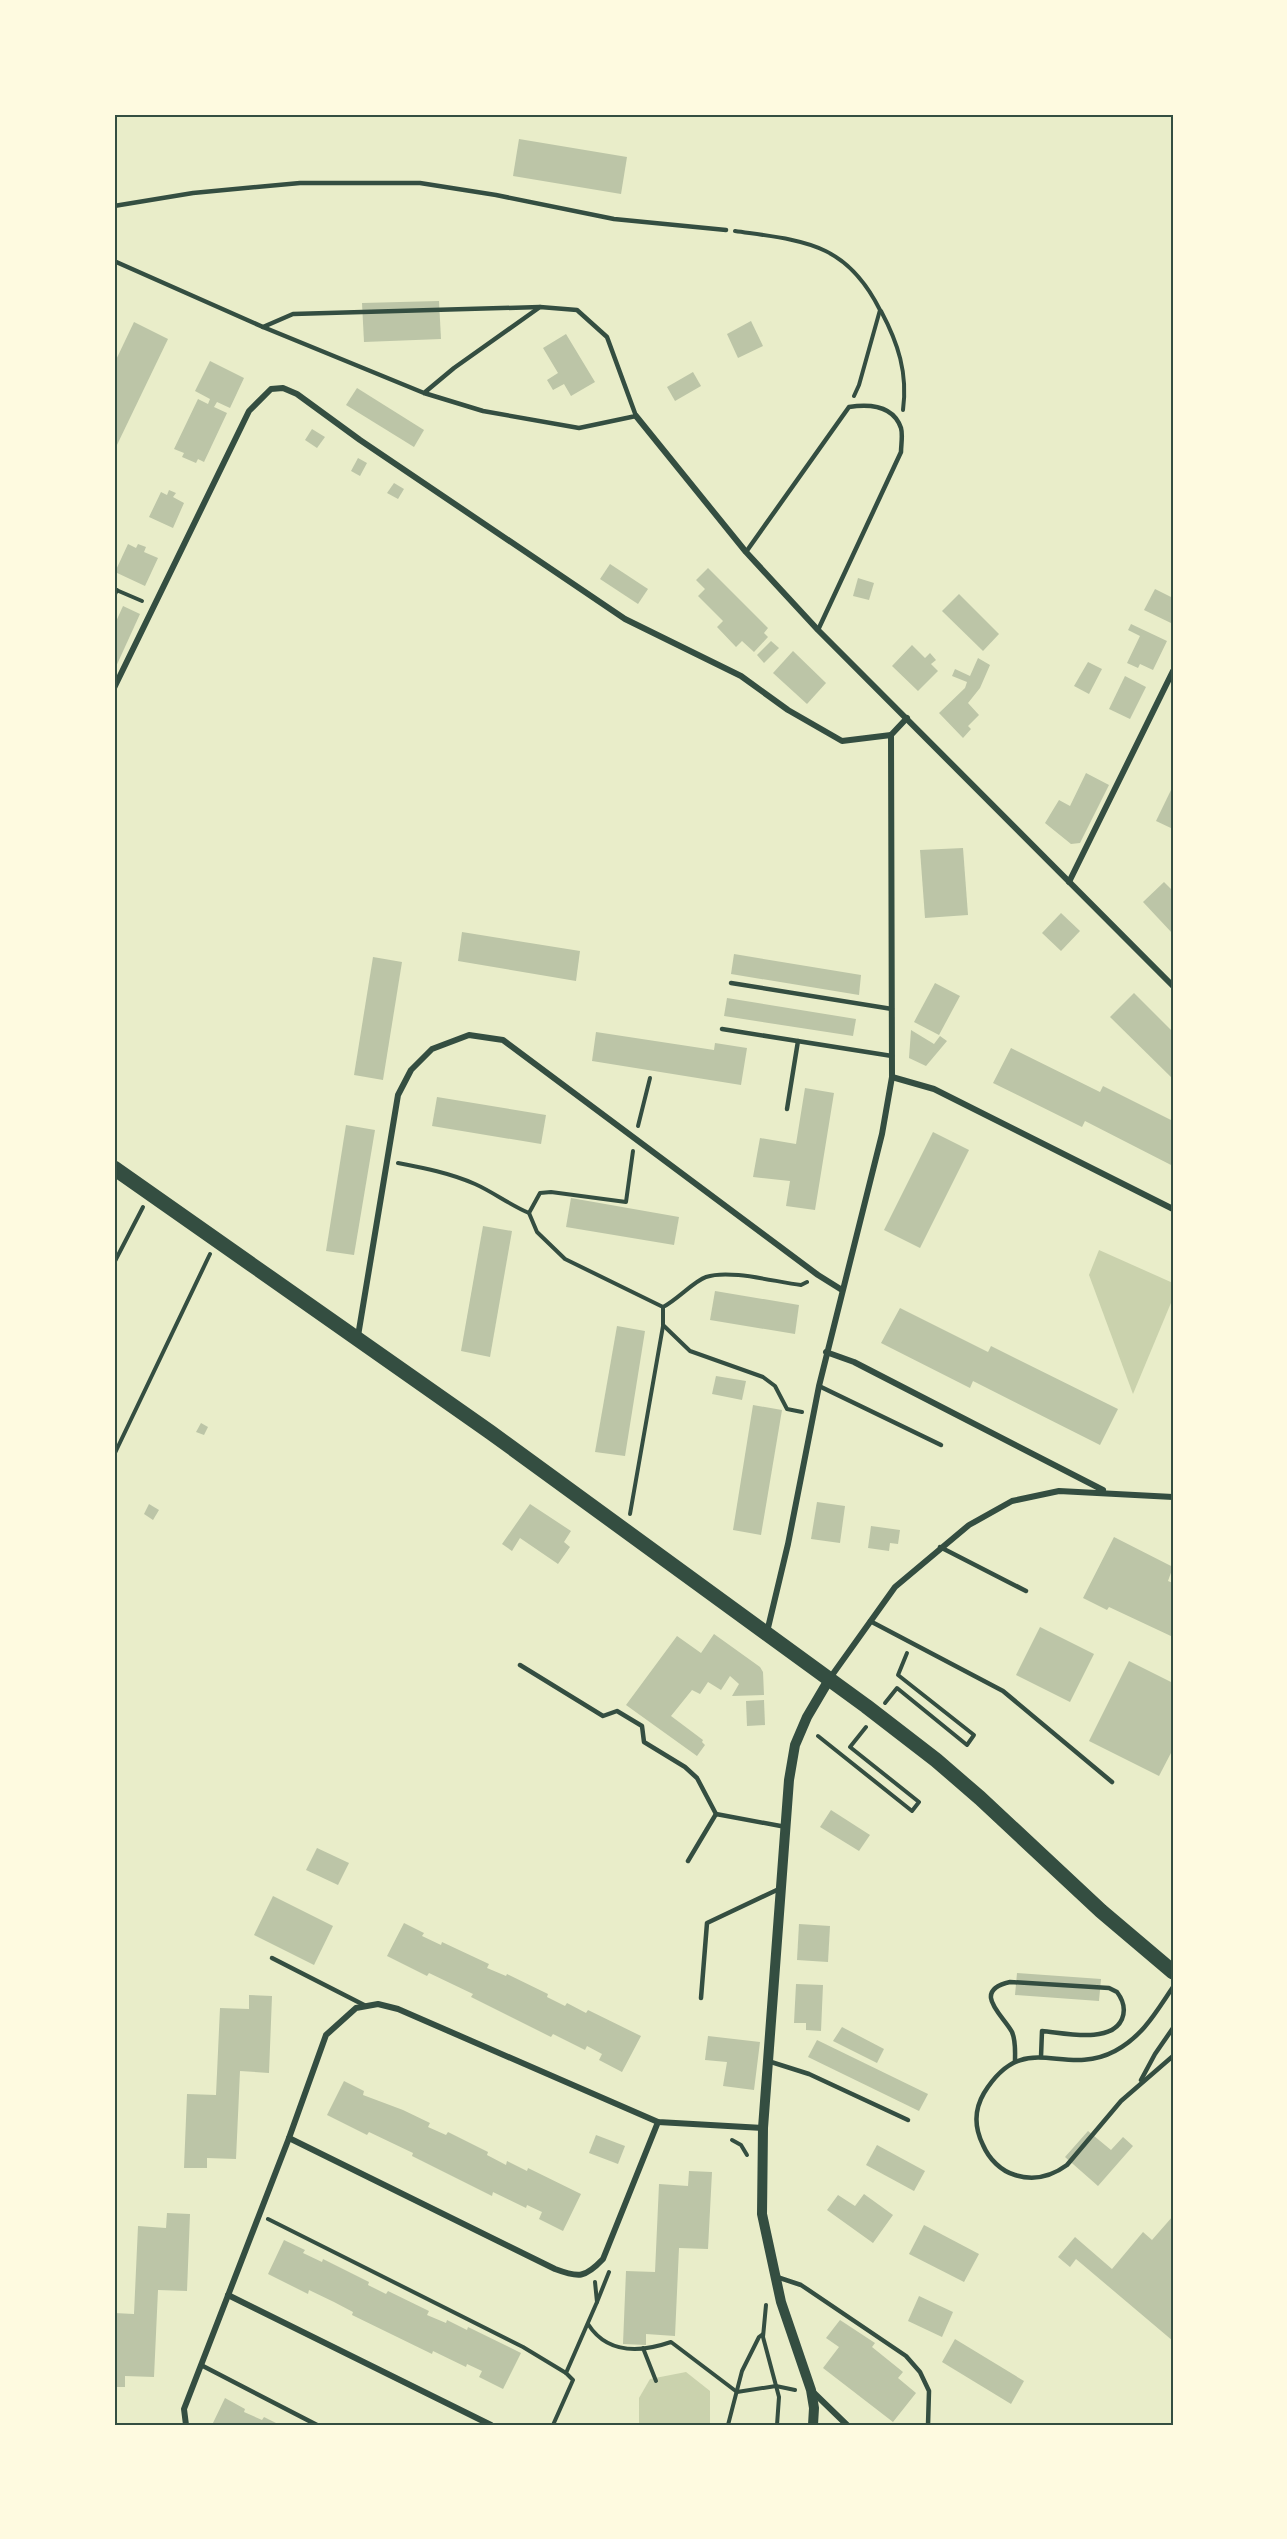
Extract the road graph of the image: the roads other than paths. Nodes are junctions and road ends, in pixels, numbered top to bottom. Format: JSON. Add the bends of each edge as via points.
{"nodes":[{"id":1,"x":114,"y":206,"type":"edge"},
{"id":2,"x":726,"y":230,"type":"road end"},
{"id":3,"x":114,"y":261,"type":"edge"},
{"id":4,"x":540,"y":308,"type":"junction"},
{"id":5,"x":263,"y":327,"type":"junction"},
{"id":6,"x":424,"y":393,"type":"junction"},
{"id":7,"x":636,"y":416,"type":"junction"},
{"id":8,"x":746,"y":552,"type":"junction"},
{"id":9,"x":818,"y":630,"type":"junction"},
{"id":10,"x":1173,"y":671,"type":"edge"},
{"id":11,"x":114,"y":687,"type":"edge"},
{"id":12,"x":907,"y":718,"type":"junction"},
{"id":13,"x":891,"y":735,"type":"junction"},
{"id":14,"x":1068,"y":882,"type":"junction"},
{"id":15,"x":731,"y":983,"type":"dead end"},
{"id":16,"x":1173,"y":986,"type":"edge"},
{"id":17,"x":892,"y":1009,"type":"junction"},
{"id":18,"x":722,"y":1029,"type":"dead end"},
{"id":19,"x":798,"y":1041,"type":"junction"},
{"id":20,"x":892,"y":1056,"type":"junction"},
{"id":21,"x":892,"y":1077,"type":"junction"},
{"id":22,"x":787,"y":1109,"type":"dead end"},
{"id":23,"x":114,"y":1167,"type":"edge"},
{"id":24,"x":1173,"y":1209,"type":"edge"},
{"id":25,"x":842,"y":1290,"type":"junction"},
{"id":26,"x":357,"y":1339,"type":"junction"},
{"id":27,"x":826,"y":1352,"type":"junction"},
{"id":28,"x":819,"y":1386,"type":"junction"},
{"id":29,"x":941,"y":1446,"type":"dead end"},
{"id":30,"x":1106,"y":1491,"type":"junction"},
{"id":31,"x":1173,"y":1497,"type":"edge"},
{"id":32,"x":940,"y":1547,"type":"junction"},
{"id":33,"x":1026,"y":1591,"type":"dead end"},
{"id":34,"x":870,"y":1622,"type":"junction"},
{"id":35,"x":767,"y":1632,"type":"junction"},
{"id":36,"x":520,"y":1665,"type":"dead end"},
{"id":37,"x":830,"y":1678,"type":"junction"},
{"id":38,"x":1112,"y":1782,"type":"dead end"},
{"id":39,"x":716,"y":1814,"type":"junction"},
{"id":40,"x":786,"y":1827,"type":"junction"},
{"id":41,"x":688,"y":1861,"type":"dead end"},
{"id":42,"x":781,"y":1887,"type":"junction"},
{"id":43,"x":272,"y":1958,"type":"dead end"},
{"id":44,"x":1173,"y":1972,"type":"edge"},
{"id":45,"x":1173,"y":1987,"type":"edge"},
{"id":46,"x":701,"y":1998,"type":"dead end"},
{"id":47,"x":366,"y":2006,"type":"junction"},
{"id":48,"x":1173,"y":2028,"type":"edge"},
{"id":49,"x":1173,"y":2056,"type":"edge"},
{"id":50,"x":1041,"y":2057,"type":"junction"},
{"id":51,"x":768,"y":2061,"type":"junction"},
{"id":52,"x":1015,"y":2061,"type":"junction"},
{"id":53,"x":1140,"y":2083,"type":"junction"},
{"id":54,"x":908,"y":2120,"type":"dead end"},
{"id":55,"x":658,"y":2122,"type":"junction"},
{"id":56,"x":763,"y":2128,"type":"junction"},
{"id":57,"x":290,"y":2138,"type":"junction"},
{"id":58,"x":774,"y":2276,"type":"junction"},
{"id":59,"x":228,"y":2295,"type":"junction"},
{"id":60,"x":201,"y":2366,"type":"junction"},
{"id":61,"x":811,"y":2390,"type":"junction"},
{"id":62,"x":186,"y":2425,"type":"edge"},
{"id":63,"x":316,"y":2425,"type":"edge"},
{"id":64,"x":491,"y":2425,"type":"edge"},
{"id":65,"x":813,"y":2425,"type":"edge"},
{"id":66,"x":847,"y":2425,"type":"edge"},
{"id":67,"x":928,"y":2425,"type":"edge"}],
"edges":[{"from":1,"to":2,"type":"lane","via":[[193,193],[300,183],[420,183],[614,219]]},
{"from":3,"to":5,"type":"lane"},
{"from":4,"to":5,"type":"lane","via":[[294,314]]},
{"from":4,"to":6,"type":"lane"},
{"from":4,"to":7,"type":"lane","via":[[577,310],[607,337]]},
{"from":5,"to":6,"type":"lane"},
{"from":6,"to":7,"type":"lane","via":[[483,411],[579,428]]},
{"from":7,"to":8,"type":"street"},
{"from":8,"to":9,"type":"street"},
{"from":8,"to":9,"type":"lane","via":[[849,407],[870,404],[892,414],[901,429],[902,452]]},
{"from":9,"to":12,"type":"street"},
{"from":10,"to":14,"type":"street"},
{"from":11,"to":13,"type":"street","via":[[249,411],[271,389],[283,388],[625,619],[741,676],[788,710],[842,741]]},
{"from":12,"to":13,"type":"street"},
{"from":12,"to":14,"type":"street"},
{"from":13,"to":17,"type":"street"},
{"from":14,"to":16,"type":"street"},
{"from":15,"to":17,"type":"lane"},
{"from":17,"to":20,"type":"street"},
{"from":18,"to":19,"type":"lane"},
{"from":19,"to":20,"type":"lane"},
{"from":19,"to":22,"type":"lane"},
{"from":20,"to":21,"type":"street"},
{"from":21,"to":24,"type":"street","via":[[934,1089]]},
{"from":21,"to":25,"type":"street","via":[[882,1134]]},
{"from":23,"to":26,"type":"main road"},
{"from":25,"to":26,"type":"street","via":[[503,1040],[469,1035],[432,1049],[411,1070],[398,1095]]},
{"from":25,"to":27,"type":"street"},
{"from":26,"to":35,"type":"main road"},
{"from":27,"to":28,"type":"street"},
{"from":27,"to":30,"type":"street","via":[[854,1362]]},
{"from":28,"to":29,"type":"lane"},
{"from":28,"to":35,"type":"street"},
{"from":30,"to":31,"type":"street"},
{"from":30,"to":32,"type":"street","via":[[1059,1491],[1012,1501]]},
{"from":32,"to":33,"type":"lane"},
{"from":32,"to":34,"type":"street","via":[[895,1587]]},
{"from":34,"to":37,"type":"street"},
{"from":34,"to":38,"type":"lane","via":[[1003,1691]]},
{"from":35,"to":37,"type":"main road"},
{"from":36,"to":39,"type":"lane","via":[[603,1716],[617,1712],[642,1726],[644,1742],[697,1778]]},
{"from":37,"to":40,"type":"street","via":[[795,1744]]},
{"from":37,"to":44,"type":"main road","via":[[936,1760]]},
{"from":39,"to":40,"type":"lane"},
{"from":39,"to":41,"type":"lane"},
{"from":40,"to":42,"type":"street"},
{"from":42,"to":46,"type":"lane","via":[[707,1923]]},
{"from":42,"to":51,"type":"street"},
{"from":43,"to":47,"type":"lane"},
{"from":45,"to":50,"type":"lane","via":[[1148,2026],[1114,2051],[1086,2059]]},
{"from":47,"to":55,"type":"street","via":[[378,2004],[398,2009]]},
{"from":47,"to":57,"type":"street","via":[[356,2008],[326,2035]]},
{"from":48,"to":53,"type":"lane"},
{"from":49,"to":53,"type":"lane"},
{"from":50,"to":52,"type":"lane"},
{"from":50,"to":52,"type":"lane","via":[[1042,2031],[1101,2035],[1116,2028],[1124,2013],[1117,1992],[1109,1988],[1001,1984],[992,1995],[993,2007],[1012,2032]]},
{"from":51,"to":54,"type":"lane","via":[[809,2074]]},
{"from":51,"to":56,"type":"street"},
{"from":52,"to":53,"type":"lane","via":[[992,2081],[976,2118],[986,2152],[1008,2173],[1020,2177],[1046,2176],[1067,2165]]},
{"from":55,"to":56,"type":"street"},
{"from":55,"to":57,"type":"street","via":[[603,2259],[581,2276],[555,2269]]},
{"from":56,"to":58,"type":"street","via":[[762,2214]]},
{"from":57,"to":59,"type":"street"},
{"from":58,"to":61,"type":"street"},
{"from":58,"to":67,"type":"lane","via":[[801,2286],[906,2356],[929,2391]]},
{"from":59,"to":60,"type":"street"},
{"from":59,"to":64,"type":"street"},
{"from":60,"to":62,"type":"street","via":[[184,2409]]},
{"from":60,"to":63,"type":"lane"},
{"from":61,"to":65,"type":"street"},
{"from":61,"to":66,"type":"street"}]}
